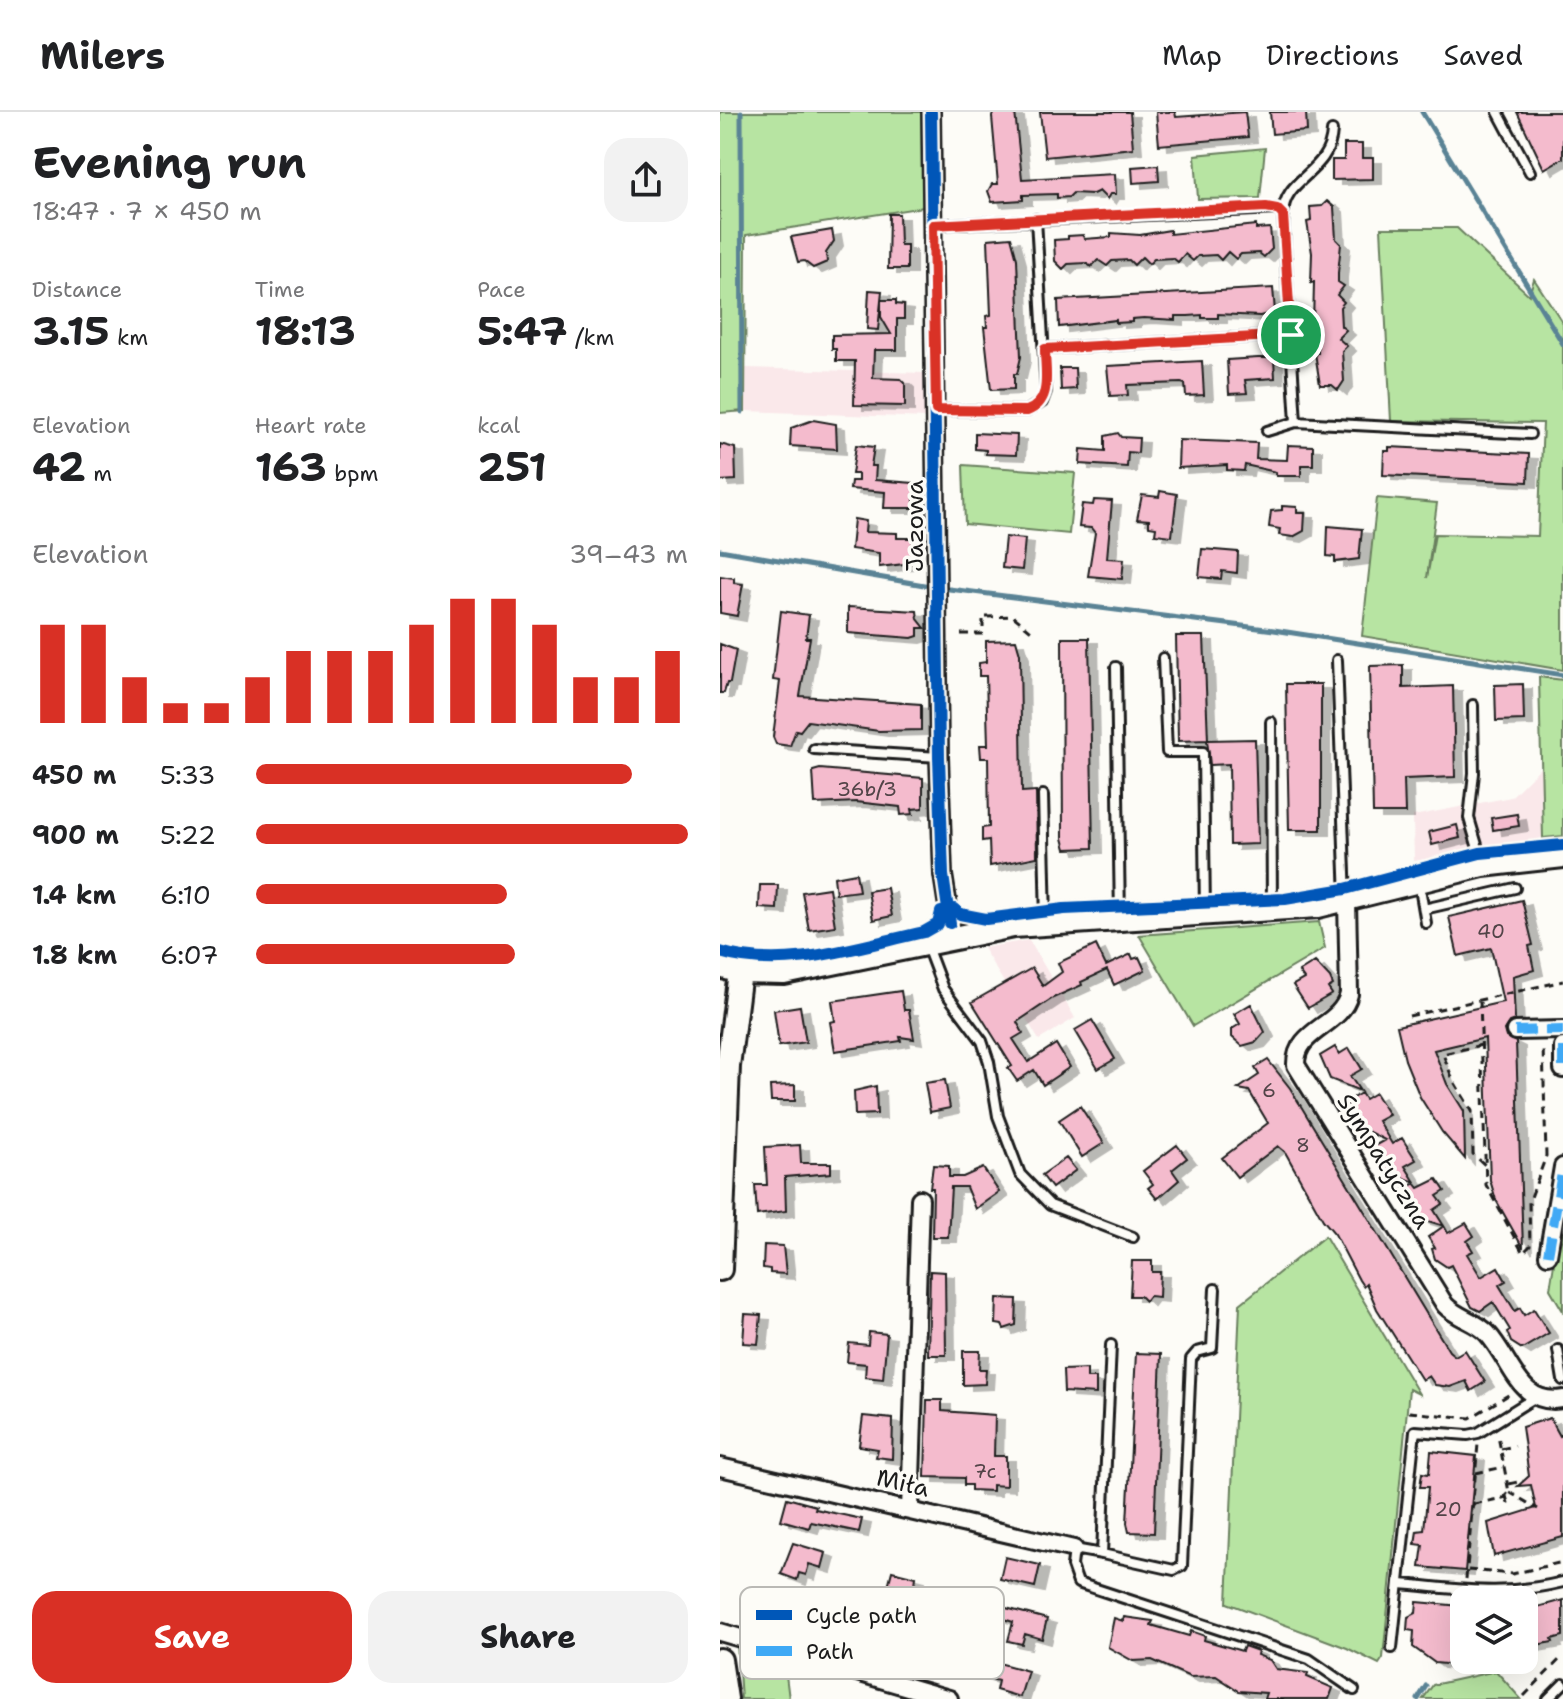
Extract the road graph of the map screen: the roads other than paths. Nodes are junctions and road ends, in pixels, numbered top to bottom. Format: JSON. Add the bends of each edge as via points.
{"nodes":[{"id":1,"x":931,"y":112,"type":"edge"},
{"id":2,"x":1498,"y":112,"type":"edge"},
{"id":3,"x":1332,"y":131,"type":"dead end"},
{"id":4,"x":1530,"y":172,"type":"dead end"},
{"id":5,"x":1283,"y":215,"type":"junction"},
{"id":6,"x":1036,"y":219,"type":"junction"},
{"id":7,"x":933,"y":225,"type":"junction"},
{"id":8,"x":1291,"y":335,"type":"junction"},
{"id":9,"x":1045,"y":349,"type":"junction"},
{"id":10,"x":936,"y":410,"type":"junction"},
{"id":11,"x":1296,"y":422,"type":"junction"},
{"id":12,"x":1267,"y":431,"type":"dead end"},
{"id":13,"x":1530,"y":434,"type":"dead end"},
{"id":14,"x":1163,"y":658,"type":"dead end"},
{"id":15,"x":1337,"y":660,"type":"dead end"},
{"id":16,"x":1116,"y":667,"type":"dead end"},
{"id":17,"x":1473,"y":705,"type":"dead end"},
{"id":18,"x":1271,"y":722,"type":"dead end"},
{"id":19,"x":814,"y":749,"type":"dead end"},
{"id":20,"x":939,"y":757,"type":"junction"},
{"id":21,"x":1043,"y":795,"type":"dead end"},
{"id":22,"x":1563,"y":856,"type":"edge"},
{"id":23,"x":1483,"y":865,"type":"junction"},
{"id":24,"x":1515,"y":888,"type":"dead end"},
{"id":25,"x":1421,"y":894,"type":"dead end"},
{"id":26,"x":1347,"y":901,"type":"junction"},
{"id":27,"x":1424,"y":909,"type":"junction"},
{"id":28,"x":1272,"y":911,"type":"junction"},
{"id":29,"x":1205,"y":915,"type":"junction"},
{"id":30,"x":1120,"y":919,"type":"junction"},
{"id":31,"x":1046,"y":922,"type":"junction"},
{"id":32,"x":1426,"y":923,"type":"dead end"},
{"id":33,"x":953,"y":939,"type":"junction"},
{"id":34,"x":926,"y":944,"type":"junction"},
{"id":35,"x":730,"y":969,"type":"edge"},
{"id":36,"x":1563,"y":1030,"type":"edge"},
{"id":37,"x":1515,"y":1031,"type":"dead end"},
{"id":38,"x":1563,"y":1047,"type":"edge"},
{"id":39,"x":1563,"y":1069,"type":"edge"},
{"id":40,"x":1563,"y":1167,"type":"edge"},
{"id":41,"x":920,"y":1199,"type":"dead end"},
{"id":42,"x":1133,"y":1237,"type":"dead end"},
{"id":43,"x":1548,"y":1255,"type":"dead end"},
{"id":44,"x":720,"y":1269,"type":"edge"},
{"id":45,"x":1215,"y":1289,"type":"dead end"},
{"id":46,"x":1111,"y":1345,"type":"dead end"},
{"id":47,"x":1558,"y":1350,"type":"dead end"},
{"id":48,"x":1563,"y":1380,"type":"edge"},
{"id":49,"x":1534,"y":1398,"type":"junction"},
{"id":50,"x":1563,"y":1399,"type":"edge"},
{"id":51,"x":720,"y":1467,"type":"edge"},
{"id":52,"x":910,"y":1511,"type":"junction"},
{"id":53,"x":1074,"y":1549,"type":"junction"},
{"id":54,"x":1102,"y":1554,"type":"junction"},
{"id":55,"x":1563,"y":1582,"type":"edge"},
{"id":56,"x":1400,"y":1584,"type":"junction"},
{"id":57,"x":720,"y":1632,"type":"edge"},
{"id":58,"x":740,"y":1638,"type":"edge"},
{"id":59,"x":1392,"y":1648,"type":"dead end"},
{"id":60,"x":720,"y":1660,"type":"edge"},
{"id":61,"x":881,"y":1679,"type":"edge"},
{"id":62,"x":1563,"y":1684,"type":"edge"},
{"id":63,"x":1354,"y":1690,"type":"dead end"},
{"id":64,"x":726,"y":1699,"type":"edge"},
{"id":65,"x":949,"y":1699,"type":"edge"},
{"id":66,"x":1548,"y":1699,"type":"edge"}],
"edges":[{"from":1,"to":7,"type":"street","name":"Jazowa"},
{"from":2,"to":4,"type":"lane"},
{"from":3,"to":5,"type":"lane","via":[[1320,165],[1285,198]]},
{"from":5,"to":6,"type":"lane","via":[[1266,207]]},
{"from":5,"to":8,"type":"lane"},
{"from":6,"to":7,"type":"lane"},
{"from":6,"to":9,"type":"lane"},
{"from":7,"to":10,"type":"street","name":"Jazowa"},
{"from":8,"to":9,"type":"lane"},
{"from":8,"to":11,"type":"lane"},
{"from":9,"to":10,"type":"lane","via":[[1046,391],[1036,407]]},
{"from":10,"to":20,"type":"street","name":"Jazowa"},
{"from":11,"to":12,"type":"lane"},
{"from":11,"to":13,"type":"lane"},
{"from":14,"to":29,"type":"lane","via":[[1167,752],[1203,752]]},
{"from":15,"to":26,"type":"lane"},
{"from":16,"to":30,"type":"lane"},
{"from":17,"to":23,"type":"lane","via":[[1469,818]]},
{"from":18,"to":28,"type":"lane"},
{"from":19,"to":20,"type":"lane"},
{"from":20,"to":33,"type":"street","name":"Jazowa","via":[[943,875]]},
{"from":21,"to":31,"type":"lane"},
{"from":22,"to":23,"type":"street"},
{"from":23,"to":26,"type":"street"},
{"from":24,"to":27,"type":"lane"},
{"from":25,"to":27,"type":"lane"},
{"from":26,"to":28,"type":"street"},
{"from":26,"to":49,"type":"street","name":"Sympatyczna","via":[[1346,1005],[1334,1020],[1305,1038],[1296,1065],[1445,1305],[1484,1330]]},
{"from":27,"to":32,"type":"lane"},
{"from":28,"to":29,"type":"street"},
{"from":29,"to":30,"type":"street"},
{"from":30,"to":31,"type":"street"},
{"from":31,"to":33,"type":"street"},
{"from":33,"to":34,"type":"street"},
{"from":34,"to":35,"type":"street","via":[[784,973]]},
{"from":34,"to":42,"type":"lane","via":[[943,989],[982,1041],[998,1116],[1020,1174],[1050,1205]]},
{"from":35,"to":44,"type":"street"},
{"from":36,"to":37,"type":"street"},
{"from":38,"to":39,"type":"street"},
{"from":40,"to":43,"type":"street"},
{"from":41,"to":52,"type":"street"},
{"from":45,"to":54,"type":"lane","via":[[1212,1348],[1191,1359],[1182,1566],[1174,1570]]},
{"from":46,"to":54,"type":"lane"},
{"from":47,"to":48,"type":"lane"},
{"from":49,"to":50,"type":"street"},
{"from":49,"to":56,"type":"lane","via":[[1478,1433],[1415,1431]]},
{"from":51,"to":52,"type":"street","name":"Miła"},
{"from":52,"to":53,"type":"street","name":"Miła"},
{"from":53,"to":54,"type":"lane"},
{"from":53,"to":63,"type":"lane","via":[[1078,1583],[1309,1659]]},
{"from":55,"to":56,"type":"lane","via":[[1498,1593]]},
{"from":56,"to":59,"type":"lane"},
{"from":57,"to":58,"type":"street"},
{"from":60,"to":64,"type":"street"},
{"from":61,"to":65,"type":"street"},
{"from":62,"to":66,"type":"lane"}]}
